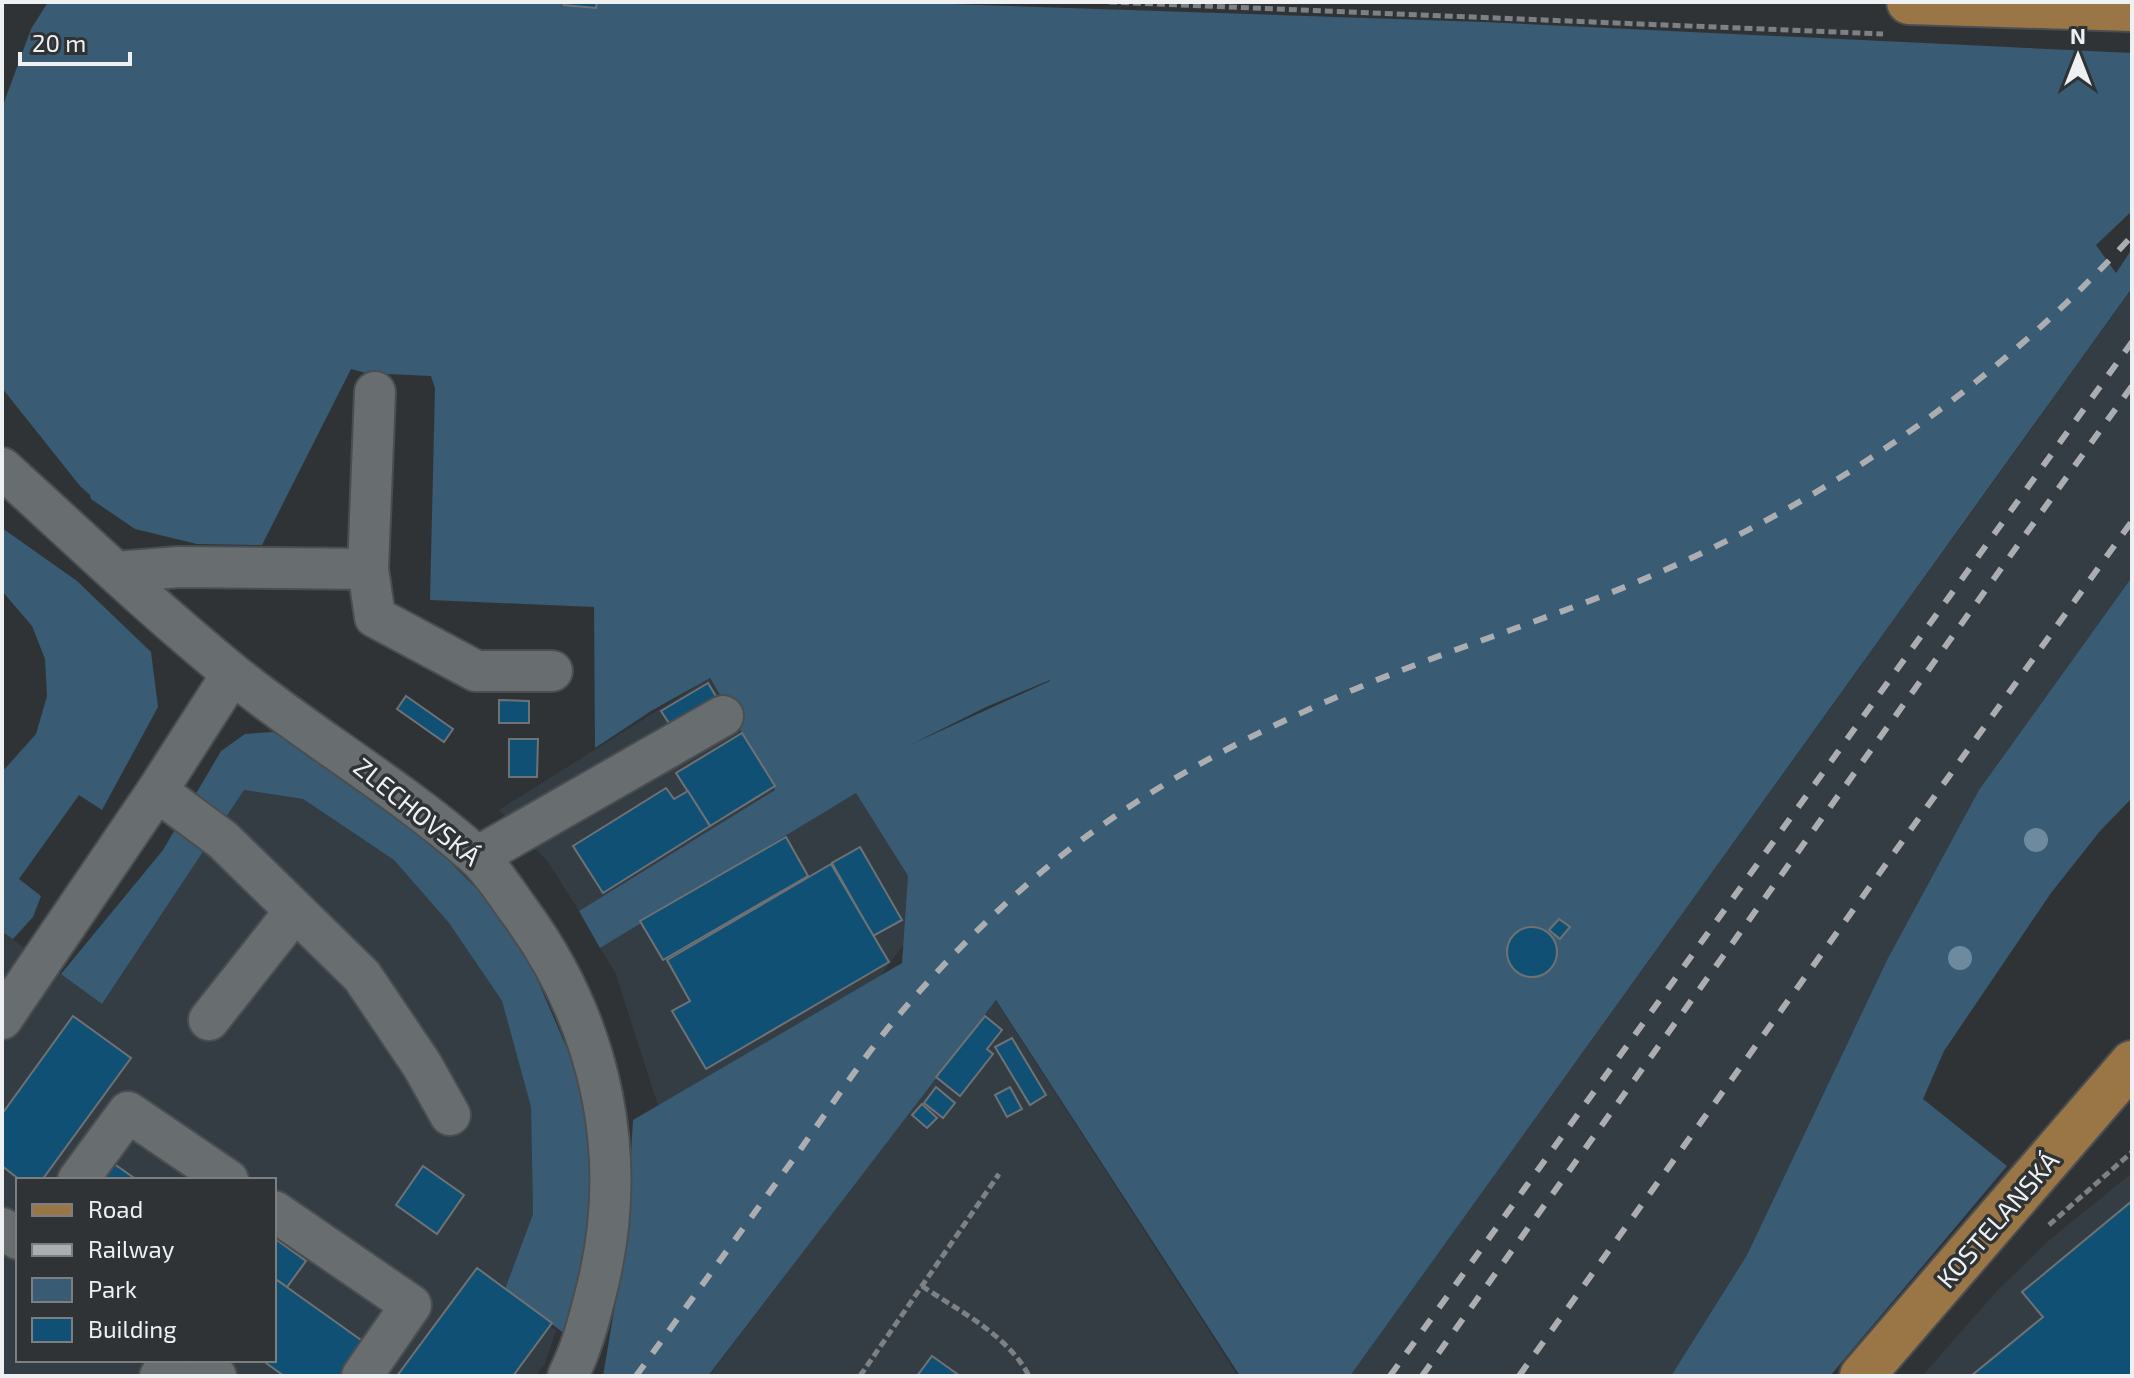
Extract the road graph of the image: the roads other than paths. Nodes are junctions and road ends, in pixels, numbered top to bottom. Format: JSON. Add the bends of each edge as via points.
{"nodes":[{"id":1,"x":2132,"y":9,"type":"edge"},
{"id":2,"x":1904,"y":18,"type":"edge"},
{"id":3,"x":375,"y":392,"type":"dead end"},
{"id":4,"x":2,"y":468,"type":"edge"},
{"id":5,"x":368,"y":569,"type":"junction"},
{"id":6,"x":116,"y":572,"type":"junction"},
{"id":7,"x":552,"y":671,"type":"dead end"},
{"id":8,"x":232,"y":674,"type":"junction"},
{"id":9,"x":723,"y":716,"type":"dead end"},
{"id":10,"x":157,"y":791,"type":"junction"},
{"id":11,"x":477,"y":857,"type":"junction"},
{"id":12,"x":295,"y":911,"type":"junction"},
{"id":13,"x":2,"y":1019,"type":"edge"},
{"id":14,"x":209,"y":1020,"type":"dead end"},
{"id":15,"x":2132,"y":1063,"type":"edge"},
{"id":16,"x":450,"y":1115,"type":"dead end"},
{"id":17,"x":79,"y":1178,"type":"edge"},
{"id":18,"x":225,"y":1178,"type":"edge"},
{"id":19,"x":276,"y":1212,"type":"edge"},
{"id":20,"x":196,"y":1362,"type":"edge"},
{"id":21,"x":216,"y":1376,"type":"edge"},
{"id":22,"x":362,"y":1376,"type":"edge"},
{"id":23,"x":568,"y":1376,"type":"edge"},
{"id":24,"x":1862,"y":1376,"type":"edge"}],
"edges":[{"from":1,"to":2,"type":"main road"},
{"from":3,"to":5,"type":"street"},
{"from":4,"to":6,"type":"street","name":"ZLECHOVSKÁ"},
{"from":5,"to":6,"type":"street","via":[[179,567]]},
{"from":5,"to":7,"type":"street","via":[[375,617],[476,671]]},
{"from":6,"to":8,"type":"street","name":"ZLECHOVSKÁ"},
{"from":8,"to":10,"type":"street"},
{"from":8,"to":11,"type":"street","name":"ZLECHOVSKÁ","via":[[358,763]]},
{"from":9,"to":11,"type":"street"},
{"from":10,"to":12,"type":"street","via":[[223,840]]},
{"from":10,"to":13,"type":"street"},
{"from":11,"to":23,"type":"street","name":"ZLECHOVSKÁ","via":[[542,941],[576,1007],[601,1089],[611,1155],[608,1238],[580,1352]]},
{"from":12,"to":14,"type":"street"},
{"from":12,"to":16,"type":"street","via":[[362,976]]},
{"from":15,"to":24,"type":"main road","name":"KOSTELANSKÁ"},
{"from":17,"to":18,"type":"street","via":[[128,1112]]},
{"from":19,"to":22,"type":"street","via":[[411,1305]]},
{"from":20,"to":21,"type":"street"}]}
